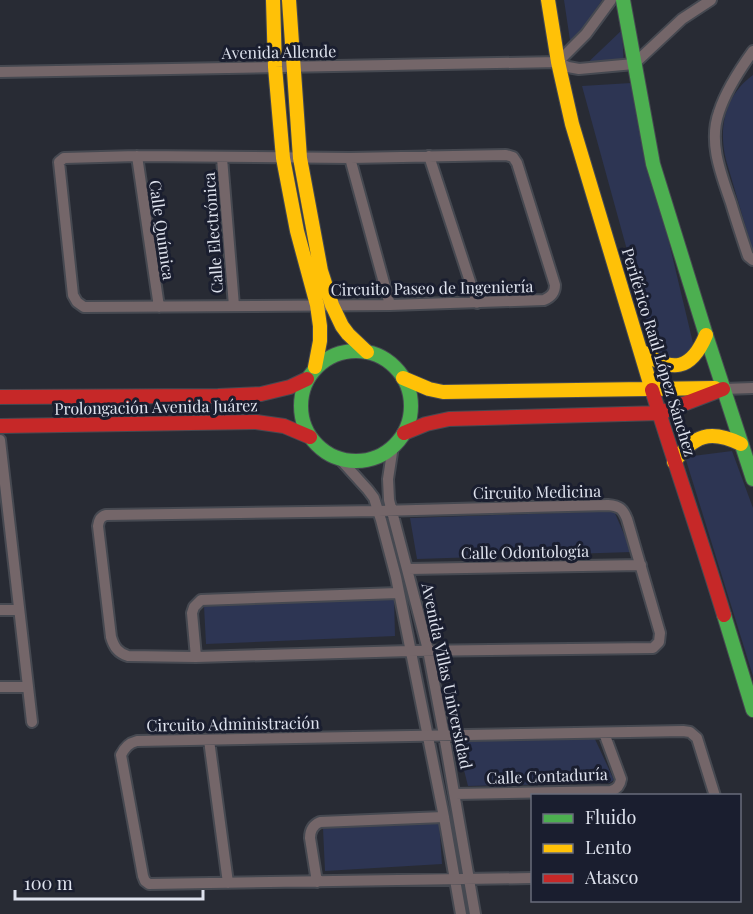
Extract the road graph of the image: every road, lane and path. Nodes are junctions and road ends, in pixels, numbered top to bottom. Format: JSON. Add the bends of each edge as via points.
{"nodes":[{"id":1,"x":273,"y":0,"type":"edge"},
{"id":2,"x":289,"y":0,"type":"edge"},
{"id":3,"x":548,"y":0,"type":"edge"},
{"id":4,"x":611,"y":0,"type":"edge"},
{"id":5,"x":623,"y":0,"type":"edge"},
{"id":6,"x":711,"y":0,"type":"edge"},
{"id":7,"x":753,"y":51,"type":"edge"},
{"id":8,"x":558,"y":62,"type":"junction"},
{"id":9,"x":634,"y":64,"type":"junction"},
{"id":10,"x":275,"y":67,"type":"junction"},
{"id":11,"x":293,"y":67,"type":"junction"},
{"id":12,"x":0,"y":72,"type":"edge"},
{"id":13,"x":137,"y":156,"type":"junction"},
{"id":14,"x":429,"y":156,"type":"junction"},
{"id":15,"x":222,"y":158,"type":"junction"},
{"id":16,"x":283,"y":158,"type":"junction"},
{"id":17,"x":300,"y":158,"type":"junction"},
{"id":18,"x":350,"y":158,"type":"junction"},
{"id":19,"x":753,"y":260,"type":"edge"},
{"id":20,"x":477,"y":303,"type":"junction"},
{"id":21,"x":317,"y":305,"type":"junction"},
{"id":22,"x":332,"y":305,"type":"junction"},
{"id":23,"x":390,"y":305,"type":"junction"},
{"id":24,"x":234,"y":306,"type":"junction"},
{"id":25,"x":159,"y":307,"type":"junction"},
{"id":26,"x":706,"y":335,"type":"junction"},
{"id":27,"x":641,"y":351,"type":"junction"},
{"id":28,"x":367,"y":352,"type":"junction"},
{"id":29,"x":311,"y":373,"type":"junction"},
{"id":30,"x":403,"y":378,"type":"junction"},
{"id":31,"x":652,"y":388,"type":"junction"},
{"id":32,"x":753,"y":388,"type":"edge"},
{"id":33,"x":723,"y":389,"type":"junction"},
{"id":34,"x":0,"y":397,"type":"edge"},
{"id":35,"x":660,"y":413,"type":"junction"},
{"id":36,"x":0,"y":426,"type":"edge"},
{"id":37,"x":404,"y":433,"type":"junction"},
{"id":38,"x":310,"y":438,"type":"junction"},
{"id":39,"x":0,"y":440,"type":"edge"},
{"id":40,"x":741,"y":444,"type":"junction"},
{"id":41,"x":393,"y":446,"type":"junction"},
{"id":42,"x":340,"y":459,"type":"junction"},
{"id":43,"x":674,"y":462,"type":"junction"},
{"id":44,"x":753,"y":479,"type":"edge"},
{"id":45,"x":392,"y":510,"type":"junction"},
{"id":46,"x":379,"y":511,"type":"junction"},
{"id":47,"x":5,"y":525,"type":"edge"},
{"id":48,"x":642,"y":565,"type":"junction"},
{"id":49,"x":408,"y":569,"type":"junction"},
{"id":50,"x":398,"y":593,"type":"junction"},
{"id":51,"x":0,"y":610,"type":"edge"},
{"id":52,"x":19,"y":610,"type":"junction"},
{"id":53,"x":410,"y":651,"type":"junction"},
{"id":54,"x":428,"y":651,"type":"junction"},
{"id":55,"x":196,"y":657,"type":"junction"},
{"id":56,"x":0,"y":687,"type":"edge"},
{"id":57,"x":28,"y":687,"type":"junction"},
{"id":58,"x":753,"y":710,"type":"edge"},
{"id":59,"x":32,"y":722,"type":"dead end"},
{"id":60,"x":604,"y":733,"type":"junction"},
{"id":61,"x":427,"y":735,"type":"junction"},
{"id":62,"x":444,"y":735,"type":"junction"},
{"id":63,"x":209,"y":740,"type":"junction"},
{"id":64,"x":455,"y":794,"type":"junction"},
{"id":65,"x":715,"y":794,"type":"edge"},
{"id":66,"x":444,"y":817,"type":"junction"},
{"id":67,"x":531,"y":878,"type":"edge"},
{"id":68,"x":456,"y":880,"type":"junction"},
{"id":69,"x":469,"y":880,"type":"junction"},
{"id":70,"x":317,"y":882,"type":"junction"},
{"id":71,"x":228,"y":883,"type":"junction"},
{"id":72,"x":461,"y":914,"type":"edge"},
{"id":73,"x":475,"y":914,"type":"edge"}],
"edges":[{"from":1,"to":10,"type":"street"},
{"from":2,"to":11,"type":"street"},
{"from":3,"to":8,"type":"street","name":"Periférico Raúl López Sánchez"},
{"from":4,"to":8,"type":"street","via":[[599,19]]},
{"from":5,"to":9,"type":"street"},
{"from":6,"to":9,"type":"street","via":[[682,19]]},
{"from":7,"to":19,"type":"street","via":[[718,112],[715,145],[748,256]]},
{"from":8,"to":9,"type":"street","name":"Avenida Allende","via":[[579,69]]},
{"from":8,"to":11,"type":"street","name":"Avenida Allende"},
{"from":8,"to":27,"type":"street","name":"Periférico Raúl López Sánchez","via":[[572,124]]},
{"from":9,"to":26,"type":"street","via":[[653,164]]},
{"from":10,"to":11,"type":"street","name":"Avenida Allende"},
{"from":10,"to":12,"type":"street","name":"Avenida Allende"},
{"from":10,"to":16,"type":"street"},
{"from":11,"to":17,"type":"street"},
{"from":13,"to":15,"type":"street","name":"Circuito Paseo de Ingeniería"},
{"from":13,"to":25,"type":"street","name":"Calle Química"},
{"from":13,"to":25,"type":"street","name":"Circuito Paseo de Ingeniería","via":[[64,158],[59,162],[73,295],[84,307]]},
{"from":14,"to":18,"type":"street","name":"Circuito Paseo de Ingeniería"},
{"from":14,"to":20,"type":"street"},
{"from":14,"to":20,"type":"street","name":"Circuito Paseo de Ingeniería","via":[[506,155],[517,163],[555,290],[544,300]]},
{"from":15,"to":16,"type":"street","name":"Circuito Paseo de Ingeniería"},
{"from":15,"to":24,"type":"street","name":"Calle Electrónica"},
{"from":16,"to":17,"type":"street","name":"Circuito Paseo de Ingeniería"},
{"from":16,"to":21,"type":"street"},
{"from":17,"to":18,"type":"street","name":"Circuito Paseo de Ingeniería"},
{"from":17,"to":22,"type":"street","via":[[321,271]]},
{"from":18,"to":23,"type":"street"},
{"from":20,"to":23,"type":"street","name":"Circuito Paseo de Ingeniería"},
{"from":21,"to":22,"type":"street","name":"Circuito Paseo de Ingeniería"},
{"from":21,"to":24,"type":"street","name":"Circuito Paseo de Ingeniería"},
{"from":21,"to":29,"type":"street","via":[[320,341]]},
{"from":22,"to":23,"type":"street","name":"Circuito Paseo de Ingeniería"},
{"from":22,"to":28,"type":"street","via":[[348,334]]},
{"from":24,"to":25,"type":"street","name":"Circuito Paseo de Ingeniería"},
{"from":26,"to":27,"type":"street","via":[[697,354],[680,365],[659,364]]},
{"from":26,"to":33,"type":"street"},
{"from":27,"to":31,"type":"street","name":"Periférico Raúl López Sánchez"},
{"from":28,"to":29,"type":"street","via":[[344,352],[326,359]]},
{"from":28,"to":30,"type":"street","via":[[384,358]]},
{"from":29,"to":34,"type":"street","name":"Prolongación Avenida Juárez","via":[[290,387],[261,394]]},
{"from":29,"to":38,"type":"street","via":[[301,400],[304,426]]},
{"from":30,"to":31,"type":"street","via":[[443,392]]},
{"from":30,"to":37,"type":"street","via":[[411,405]]},
{"from":31,"to":33,"type":"street"},
{"from":31,"to":35,"type":"street","name":"Periférico Raúl López Sánchez"},
{"from":32,"to":33,"type":"street"},
{"from":33,"to":35,"type":"street"},
{"from":33,"to":40,"type":"street"},
{"from":35,"to":37,"type":"street","via":[[449,419]]},
{"from":35,"to":43,"type":"street","name":"Periférico Raúl López Sánchez"},
{"from":36,"to":38,"type":"street","name":"Prolongación Avenida Juárez","via":[[256,422],[282,425]]},
{"from":37,"to":41,"type":"street"},
{"from":38,"to":42,"type":"street"},
{"from":39,"to":47,"type":"street"},
{"from":40,"to":43,"type":"street","via":[[717,434],[704,435],[692,441]]},
{"from":40,"to":44,"type":"street"},
{"from":41,"to":42,"type":"street","via":[[369,459]]},
{"from":41,"to":45,"type":"street","name":"Avenida Villas Universidad","via":[[388,478]]},
{"from":42,"to":46,"type":"street","name":"Avenida Villas Universidad","via":[[368,490]]},
{"from":43,"to":58,"type":"street","name":"Periférico Raúl López Sánchez"},
{"from":45,"to":46,"type":"street","name":"Circuito Medicina"},
{"from":45,"to":48,"type":"street","name":"Circuito Medicina","via":[[617,506],[627,519]]},
{"from":45,"to":49,"type":"street","name":"Avenida Villas Universidad"},
{"from":46,"to":50,"type":"street","name":"Avenida Villas Universidad"},
{"from":46,"to":55,"type":"street","name":"Circuito Medicina","via":[[102,517],[98,526],[113,645],[128,656]]},
{"from":47,"to":52,"type":"street"},
{"from":48,"to":49,"type":"street","name":"Calle Odontología"},
{"from":48,"to":54,"type":"street","name":"Circuito Medicina","via":[[660,633],[653,648]]},
{"from":49,"to":54,"type":"street","name":"Avenida Villas Universidad"},
{"from":50,"to":53,"type":"street","name":"Avenida Villas Universidad"},
{"from":50,"to":55,"type":"street","via":[[201,600],[192,613]]},
{"from":51,"to":52,"type":"street"},
{"from":52,"to":57,"type":"street"},
{"from":53,"to":54,"type":"street","name":"Circuito Medicina"},
{"from":53,"to":55,"type":"street","name":"Circuito Medicina"},
{"from":53,"to":61,"type":"street","name":"Avenida Villas Universidad"},
{"from":54,"to":62,"type":"street","name":"Avenida Villas Universidad"},
{"from":56,"to":57,"type":"street"},
{"from":57,"to":59,"type":"street"},
{"from":60,"to":62,"type":"street","name":"Circuito Administración"},
{"from":60,"to":64,"type":"street","name":"Calle Contaduría","via":[[621,779],[615,789]]},
{"from":60,"to":65,"type":"street","name":"Circuito Administración","via":[[690,732],[698,738]]},
{"from":61,"to":62,"type":"street","name":"Circuito Administración"},
{"from":61,"to":63,"type":"street","name":"Circuito Administración"},
{"from":61,"to":66,"type":"street","name":"Avenida Villas Universidad"},
{"from":62,"to":64,"type":"street","name":"Avenida Villas Universidad"},
{"from":63,"to":71,"type":"street"},
{"from":63,"to":71,"type":"street","name":"Circuito Administración","via":[[137,741],[126,746],[121,755],[145,881]]},
{"from":64,"to":69,"type":"street","name":"Avenida Villas Universidad"},
{"from":66,"to":68,"type":"street","name":"Avenida Villas Universidad"},
{"from":66,"to":70,"type":"street","via":[[317,823],[310,832]]},
{"from":67,"to":69,"type":"street","name":"Circuito Administración"},
{"from":68,"to":69,"type":"street","name":"Circuito Administración"},
{"from":68,"to":70,"type":"street","name":"Circuito Administración"},
{"from":68,"to":72,"type":"street","name":"Avenida Villas Universidad"},
{"from":69,"to":73,"type":"street","name":"Avenida Villas Universidad"},
{"from":70,"to":71,"type":"street","name":"Circuito Administración"}]}
